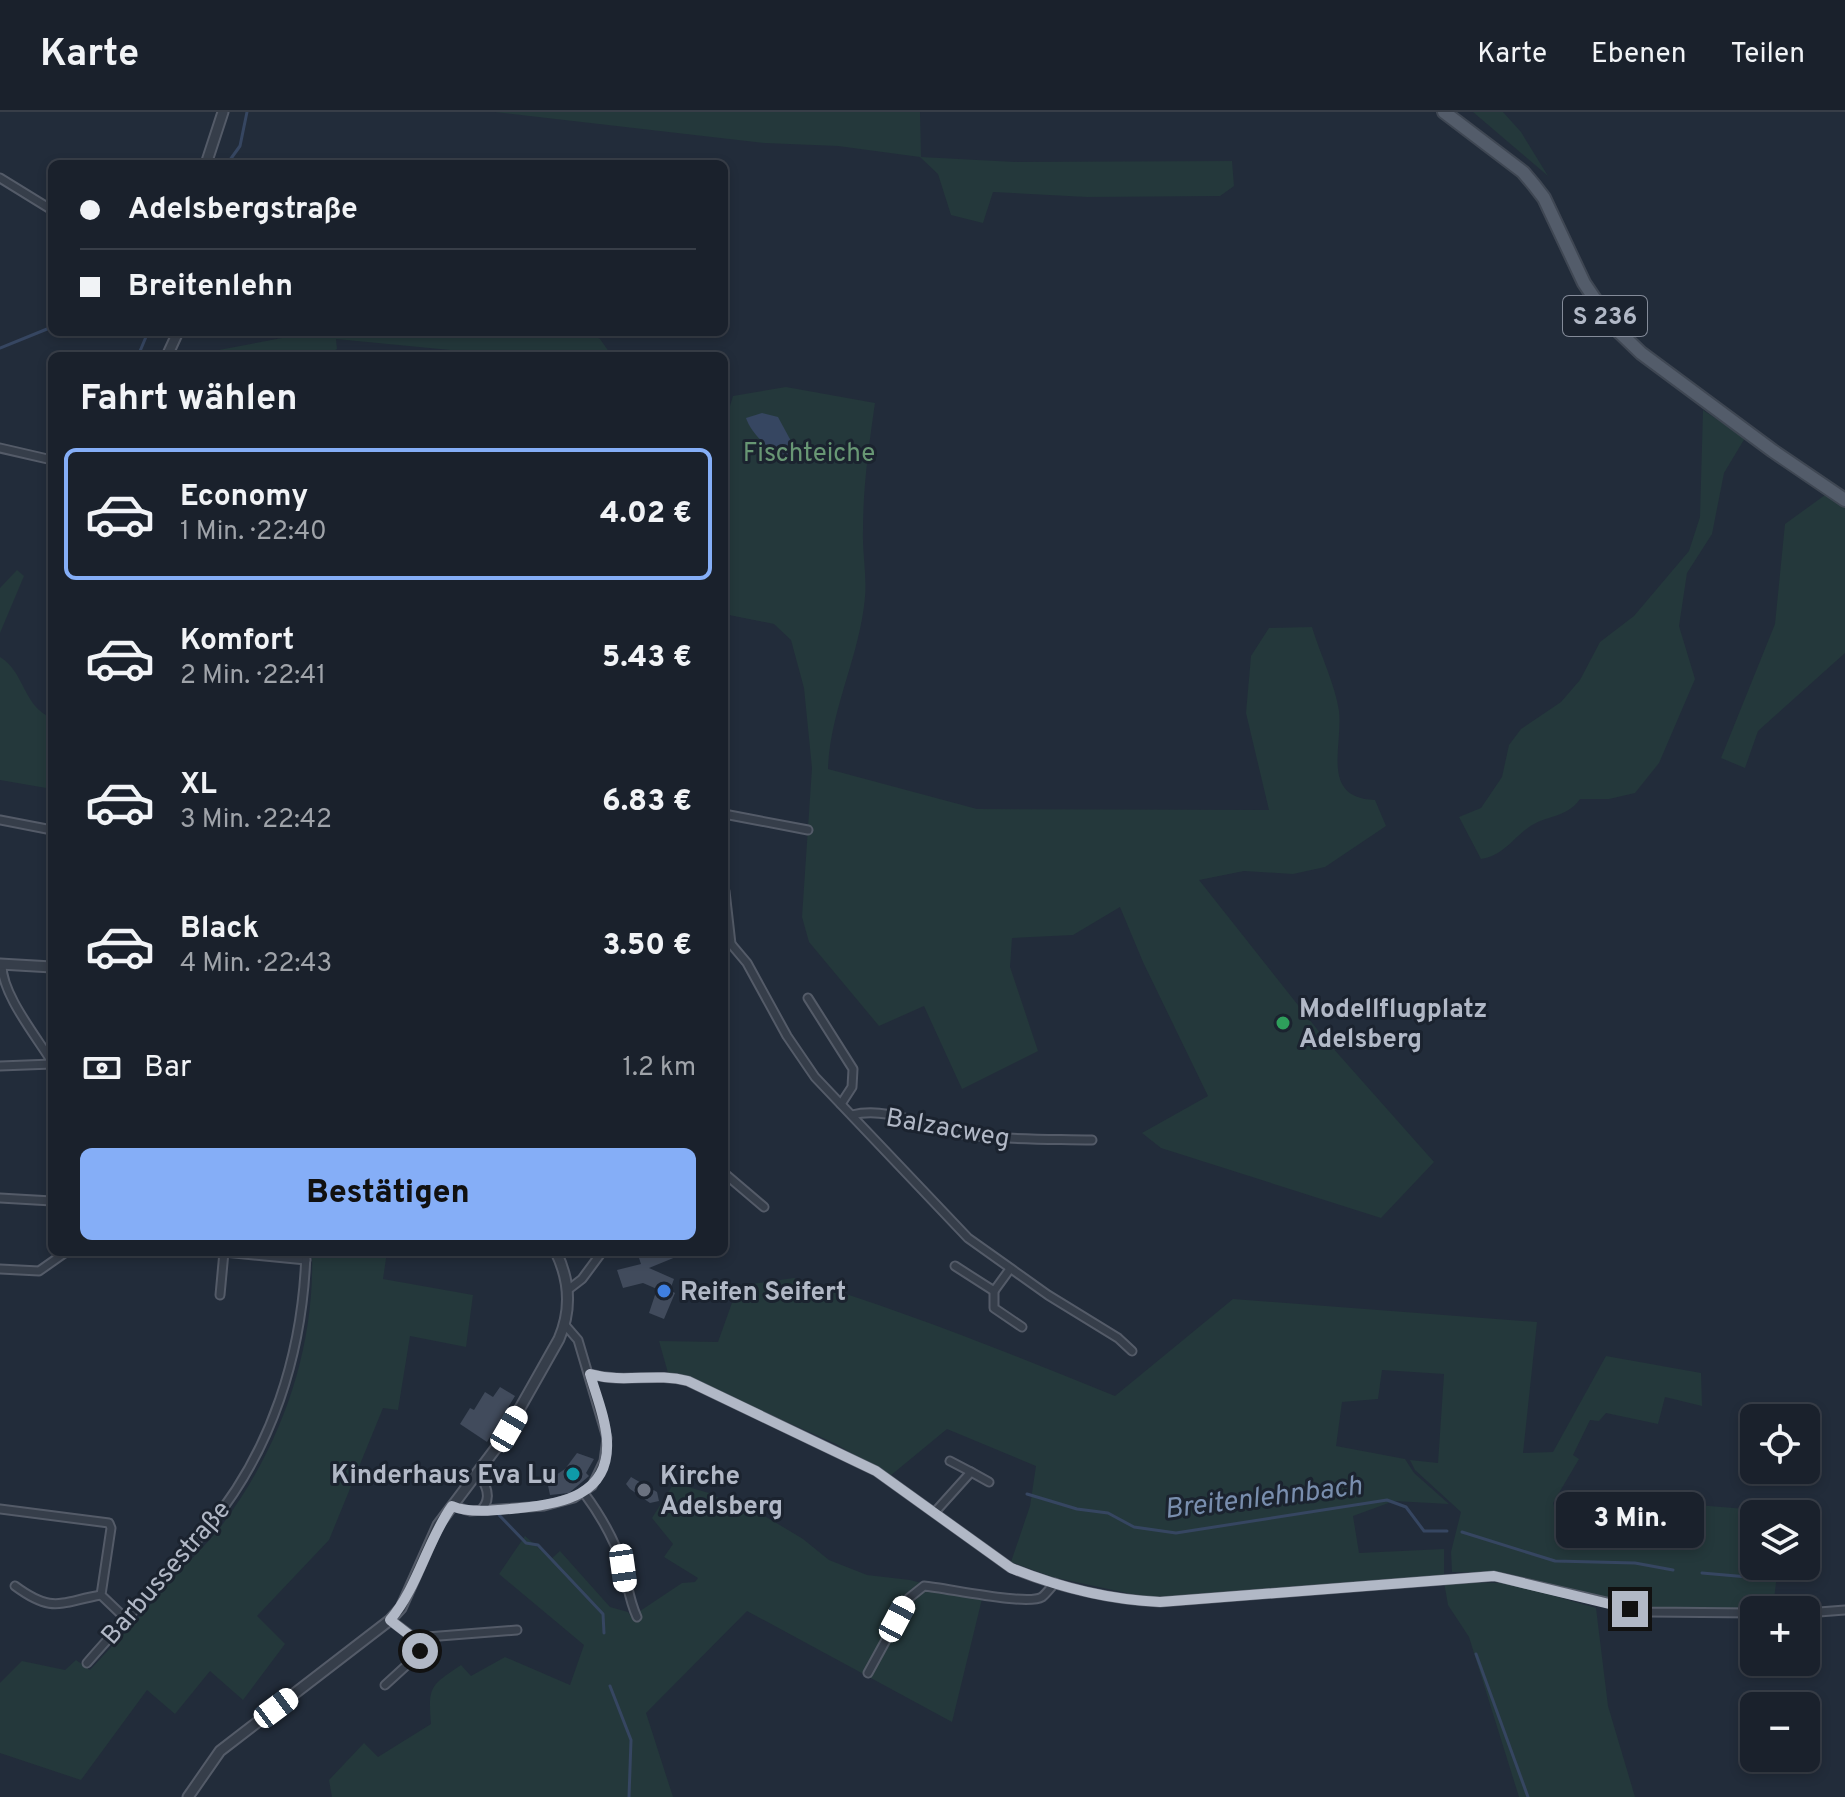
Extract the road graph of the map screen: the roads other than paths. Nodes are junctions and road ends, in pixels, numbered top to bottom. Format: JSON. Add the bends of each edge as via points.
{"nodes":[{"id":1,"x":223,"y":112,"type":"edge"},
{"id":2,"x":1444,"y":112,"type":"edge"},
{"id":3,"x":207,"y":160,"type":"edge"},
{"id":4,"x":0,"y":178,"type":"edge"},
{"id":5,"x":48,"y":208,"type":"edge"},
{"id":6,"x":0,"y":448,"type":"edge"},
{"id":7,"x":48,"y":459,"type":"edge"},
{"id":8,"x":1845,"y":500,"type":"edge"},
{"id":9,"x":728,"y":815,"type":"edge"},
{"id":10,"x":0,"y":820,"type":"edge"},
{"id":11,"x":48,"y":829,"type":"edge"},
{"id":12,"x":808,"y":830,"type":"dead end"},
{"id":13,"x":728,"y":945,"type":"edge"},
{"id":14,"x":1,"y":964,"type":"edge"},
{"id":15,"x":48,"y":967,"type":"edge"},
{"id":16,"x":808,"y":998,"type":"dead end"},
{"id":17,"x":48,"y":1056,"type":"edge"},
{"id":18,"x":48,"y":1063,"type":"edge"},
{"id":19,"x":0,"y":1066,"type":"edge"},
{"id":20,"x":841,"y":1104,"type":"junction"},
{"id":21,"x":852,"y":1115,"type":"junction"},
{"id":22,"x":1092,"y":1140,"type":"dead end"},
{"id":23,"x":728,"y":1176,"type":"edge"},
{"id":24,"x":0,"y":1198,"type":"edge"},
{"id":25,"x":48,"y":1201,"type":"edge"},
{"id":26,"x":764,"y":1207,"type":"dead end"},
{"id":27,"x":60,"y":1256,"type":"edge"},
{"id":28,"x":224,"y":1256,"type":"edge"},
{"id":29,"x":306,"y":1256,"type":"edge"},
{"id":30,"x":557,"y":1256,"type":"edge"},
{"id":31,"x":599,"y":1256,"type":"edge"},
{"id":32,"x":955,"y":1266,"type":"dead end"},
{"id":33,"x":0,"y":1269,"type":"edge"},
{"id":34,"x":1010,"y":1269,"type":"junction"},
{"id":35,"x":569,"y":1289,"type":"junction"},
{"id":36,"x":994,"y":1291,"type":"junction"},
{"id":37,"x":220,"y":1295,"type":"dead end"},
{"id":38,"x":565,"y":1325,"type":"junction"},
{"id":39,"x":1022,"y":1327,"type":"dead end"},
{"id":40,"x":1132,"y":1351,"type":"dead end"},
{"id":41,"x":590,"y":1374,"type":"junction"},
{"id":42,"x":950,"y":1461,"type":"dead end"},
{"id":43,"x":478,"y":1472,"type":"junction"},
{"id":44,"x":971,"y":1472,"type":"junction"},
{"id":45,"x":989,"y":1482,"type":"dead end"},
{"id":46,"x":584,"y":1493,"type":"junction"},
{"id":47,"x":452,"y":1506,"type":"junction"},
{"id":48,"x":0,"y":1509,"type":"edge"},
{"id":49,"x":482,"y":1509,"type":"junction"},
{"id":50,"x":935,"y":1512,"type":"junction"},
{"id":51,"x":1055,"y":1583,"type":"junction"},
{"id":52,"x":15,"y":1586,"type":"dead end"},
{"id":53,"x":101,"y":1595,"type":"junction"},
{"id":54,"x":1845,"y":1610,"type":"edge"},
{"id":55,"x":1820,"y":1612,"type":"edge"},
{"id":56,"x":1740,"y":1613,"type":"edge"},
{"id":57,"x":637,"y":1617,"type":"dead end"},
{"id":58,"x":125,"y":1618,"type":"junction"},
{"id":59,"x":390,"y":1620,"type":"junction"},
{"id":60,"x":517,"y":1630,"type":"dead end"},
{"id":61,"x":414,"y":1638,"type":"junction"},
{"id":62,"x":87,"y":1663,"type":"dead end"},
{"id":63,"x":868,"y":1673,"type":"dead end"},
{"id":64,"x":385,"y":1685,"type":"dead end"},
{"id":65,"x":188,"y":1797,"type":"edge"}],
"edges":[{"from":1,"to":3,"type":"street"},
{"from":2,"to":8,"type":"main road","number":"S 236","via":[[1534,185],[1598,307],[1641,353]]},
{"from":4,"to":5,"type":"street"},
{"from":6,"to":7,"type":"street"},
{"from":9,"to":12,"type":"street"},
{"from":10,"to":11,"type":"street"},
{"from":13,"to":20,"type":"street","name":"Balzacweg","via":[[747,963],[801,1059]]},
{"from":14,"to":15,"type":"street"},
{"from":14,"to":17,"type":"street","via":[[9,992]]},
{"from":16,"to":20,"type":"street","via":[[853,1069],[852,1087]]},
{"from":18,"to":19,"type":"street"},
{"from":20,"to":21,"type":"street","name":"Balzacweg"},
{"from":21,"to":22,"type":"street","name":"Balzacweg","via":[[895,1116],[966,1135]]},
{"from":21,"to":34,"type":"street","name":"Balzacweg","via":[[968,1238]]},
{"from":23,"to":26,"type":"street"},
{"from":24,"to":25,"type":"street"},
{"from":27,"to":33,"type":"street","via":[[39,1271]]},
{"from":28,"to":37,"type":"street"},
{"from":29,"to":58,"type":"street","name":"Barbussestraße","via":[[296,1350],[260,1446],[207,1529]]},
{"from":30,"to":35,"type":"street"},
{"from":31,"to":35,"type":"street"},
{"from":32,"to":36,"type":"street"},
{"from":34,"to":36,"type":"street"},
{"from":34,"to":40,"type":"street","name":"Balzacweg"},
{"from":35,"to":38,"type":"street"},
{"from":36,"to":39,"type":"street","via":[[994,1308]]},
{"from":38,"to":41,"type":"street","via":[[578,1340]]},
{"from":38,"to":43,"type":"street","via":[[502,1440]]},
{"from":41,"to":46,"type":"street","via":[[607,1445],[598,1474]]},
{"from":41,"to":50,"type":"street","via":[[613,1380],[669,1376],[688,1381],[856,1460]]},
{"from":42,"to":44,"type":"street"},
{"from":43,"to":47,"type":"street"},
{"from":43,"to":49,"type":"street","via":[[488,1494]]},
{"from":44,"to":45,"type":"street"},
{"from":44,"to":50,"type":"street"},
{"from":46,"to":49,"type":"street","via":[[544,1506]]},
{"from":46,"to":57,"type":"street","via":[[609,1532]]},
{"from":47,"to":49,"type":"street"},
{"from":47,"to":59,"type":"street"},
{"from":48,"to":53,"type":"street","via":[[109,1523]]},
{"from":50,"to":51,"type":"street","via":[[1011,1568]]},
{"from":51,"to":56,"type":"street","via":[[1126,1601],[1160,1602],[1494,1576],[1650,1612]]},
{"from":51,"to":63,"type":"street","via":[[1041,1598],[1019,1602],[924,1586],[909,1598]]},
{"from":52,"to":53,"type":"street","via":[[32,1598],[65,1605]]},
{"from":53,"to":58,"type":"street"},
{"from":54,"to":55,"type":"street"},
{"from":58,"to":62,"type":"street","name":"Barbussestraße"},
{"from":59,"to":61,"type":"street"},
{"from":59,"to":65,"type":"street","via":[[220,1751]]},
{"from":60,"to":61,"type":"street"},
{"from":61,"to":64,"type":"street","via":[[420,1653]]}]}
